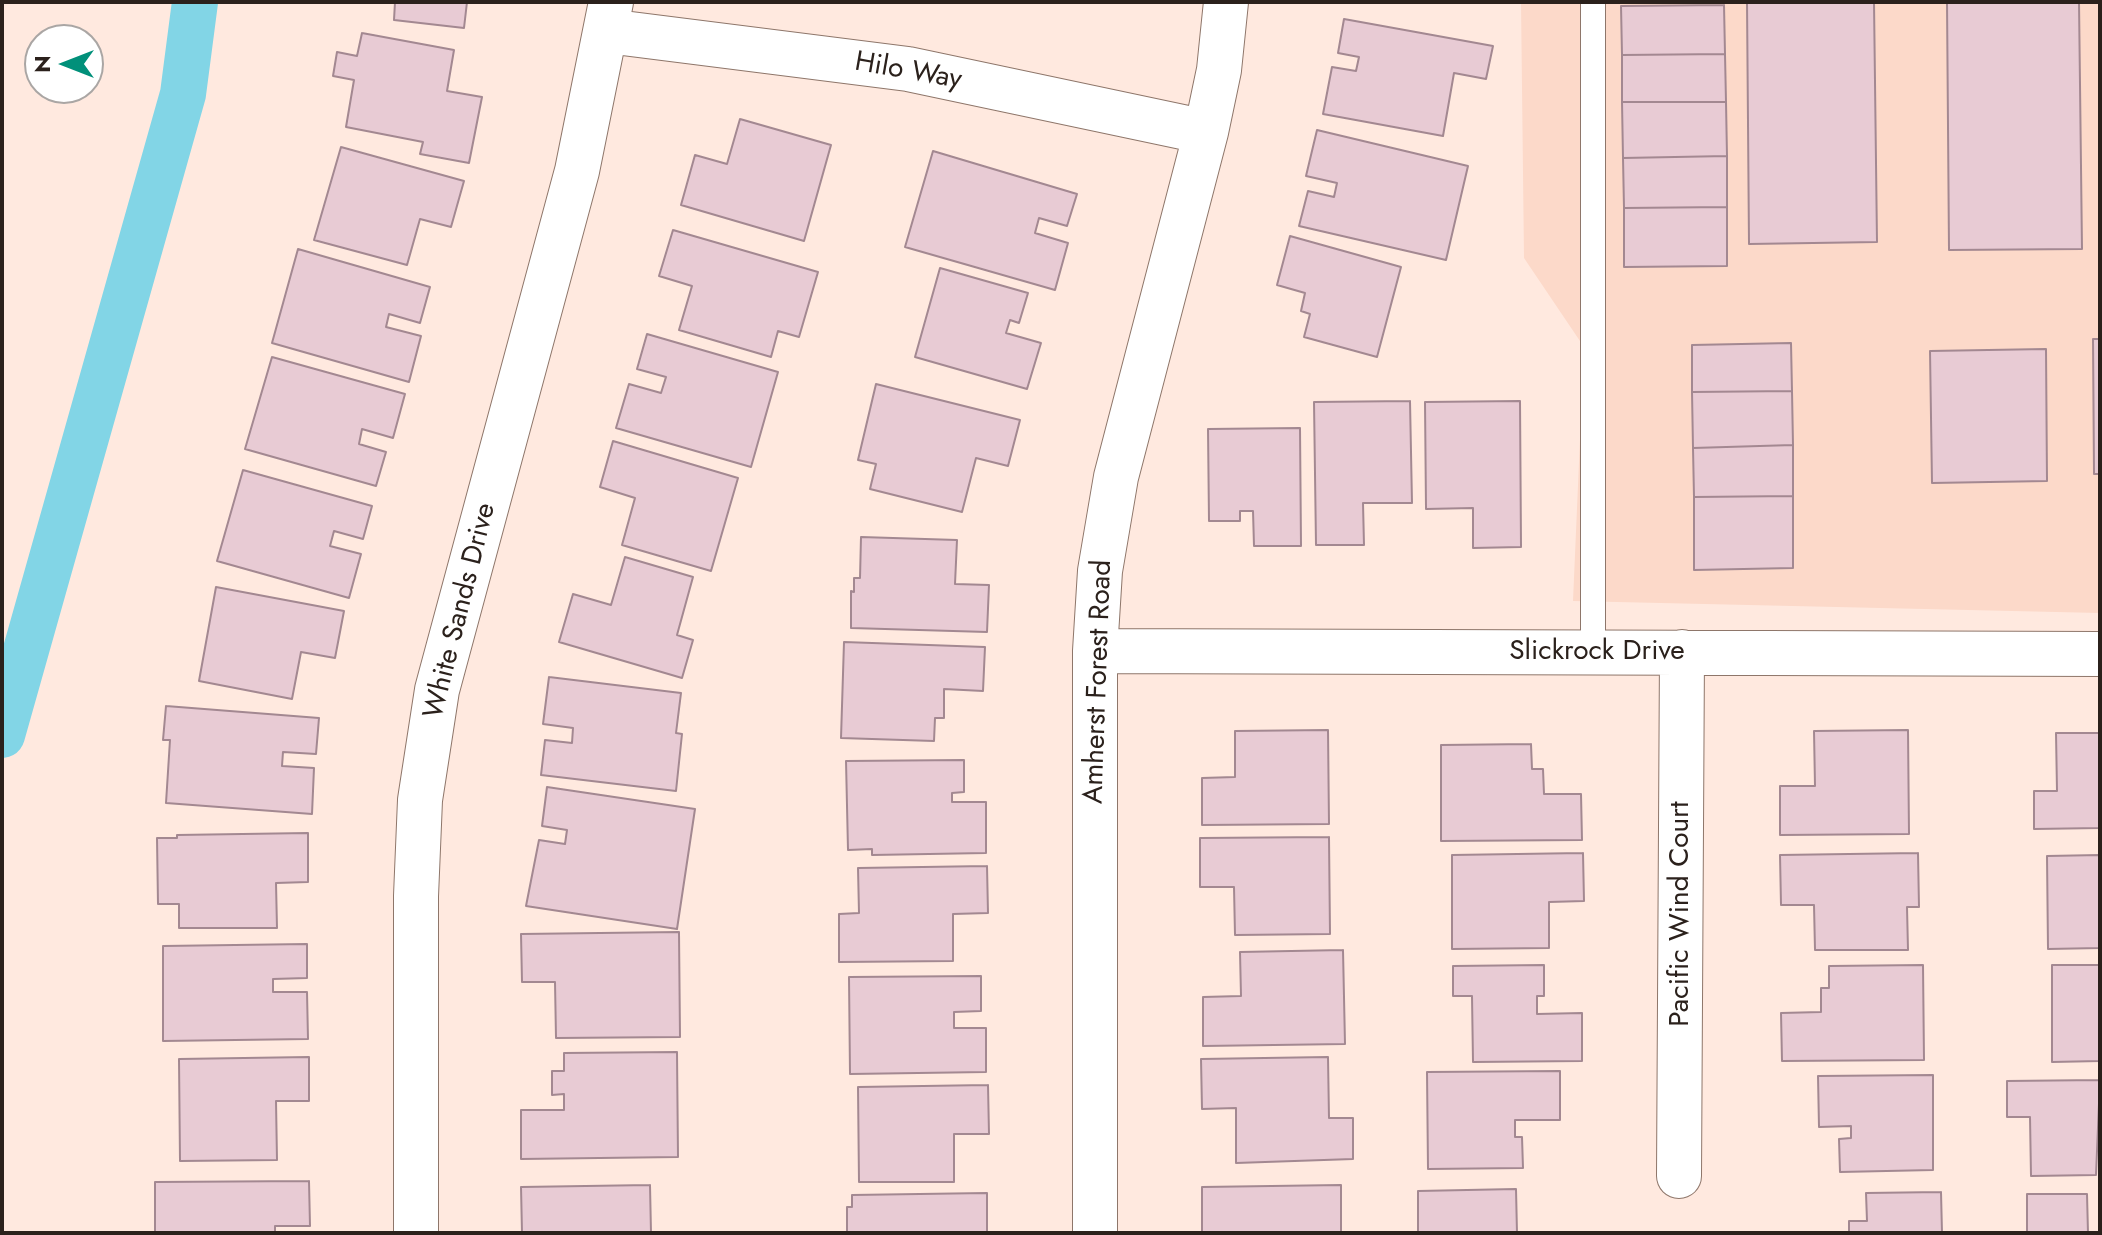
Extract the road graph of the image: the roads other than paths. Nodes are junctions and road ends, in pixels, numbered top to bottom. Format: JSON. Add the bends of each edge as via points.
{"nodes":[{"id":1,"x":1226,"y":2,"type":"edge"},
{"id":2,"x":1593,"y":2,"type":"edge"},
{"id":3,"x":609,"y":16,"type":"edge"},
{"id":4,"x":1206,"y":132,"type":"junction"},
{"id":5,"x":1095,"y":651,"type":"junction"},
{"id":6,"x":1593,"y":652,"type":"junction"},
{"id":7,"x":1682,"y":652,"type":"junction"},
{"id":8,"x":2100,"y":654,"type":"edge"},
{"id":9,"x":1679,"y":1176,"type":"dead end"},
{"id":10,"x":416,"y":1233,"type":"edge"},
{"id":11,"x":1095,"y":1233,"type":"edge"}],
"edges":[{"from":1,"to":4,"type":"street","name":"Amherst Forest Road"},
{"from":2,"to":6,"type":"lane"},
{"from":3,"to":4,"type":"street","name":"Hilo Way","via":[[908,69]]},
{"from":3,"to":10,"type":"street","name":"White Sands Drive","via":[[577,171],[437,690],[420,800],[416,896]]},
{"from":4,"to":5,"type":"street","name":"Amherst Forest Road","via":[[1116,477],[1100,571]]},
{"from":5,"to":6,"type":"street","name":"Slickrock Drive"},
{"from":5,"to":11,"type":"street","name":"Amherst Forest Road"},
{"from":6,"to":7,"type":"street","name":"Slickrock Drive"},
{"from":7,"to":8,"type":"street","name":"Slickrock Drive"},
{"from":7,"to":9,"type":"street","name":"Pacific Wind Court"}]}
